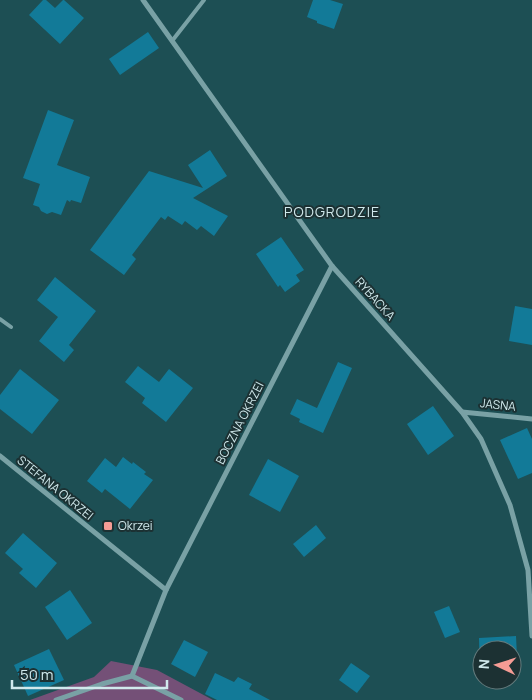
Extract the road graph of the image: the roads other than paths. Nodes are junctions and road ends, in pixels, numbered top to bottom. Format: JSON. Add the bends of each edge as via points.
{"nodes":[{"id":1,"x":143,"y":0,"type":"edge"},
{"id":2,"x":204,"y":0,"type":"edge"},
{"id":3,"x":172,"y":41,"type":"junction"},
{"id":4,"x":332,"y":266,"type":"junction"},
{"id":5,"x":0,"y":319,"type":"edge"},
{"id":6,"x":11,"y":328,"type":"dead end"},
{"id":7,"x":462,"y":412,"type":"junction"},
{"id":8,"x":532,"y":419,"type":"edge"},
{"id":9,"x":0,"y":456,"type":"edge"},
{"id":10,"x":166,"y":590,"type":"junction"},
{"id":11,"x":532,"y":636,"type":"edge"},
{"id":12,"x":132,"y":676,"type":"junction"},
{"id":13,"x":56,"y":700,"type":"edge"},
{"id":14,"x":181,"y":700,"type":"edge"}],
"edges":[{"from":1,"to":3,"type":"street","name":"RYBACKA"},
{"from":2,"to":3,"type":"lane"},
{"from":3,"to":4,"type":"street","name":"RYBACKA"},
{"from":4,"to":7,"type":"street","name":"RYBACKA"},
{"from":4,"to":10,"type":"street","name":"BOCZNA OKRZEI"},
{"from":5,"to":6,"type":"lane"},
{"from":7,"to":8,"type":"street","name":"JASNA"},
{"from":7,"to":11,"type":"street","name":"RYBACKA","via":[[481,439],[510,505],[528,570]]},
{"from":9,"to":10,"type":"street","name":"STEFANA OKRZEI"},
{"from":10,"to":12,"type":"street"},
{"from":12,"to":13,"type":"street"},
{"from":12,"to":14,"type":"street"}]}
